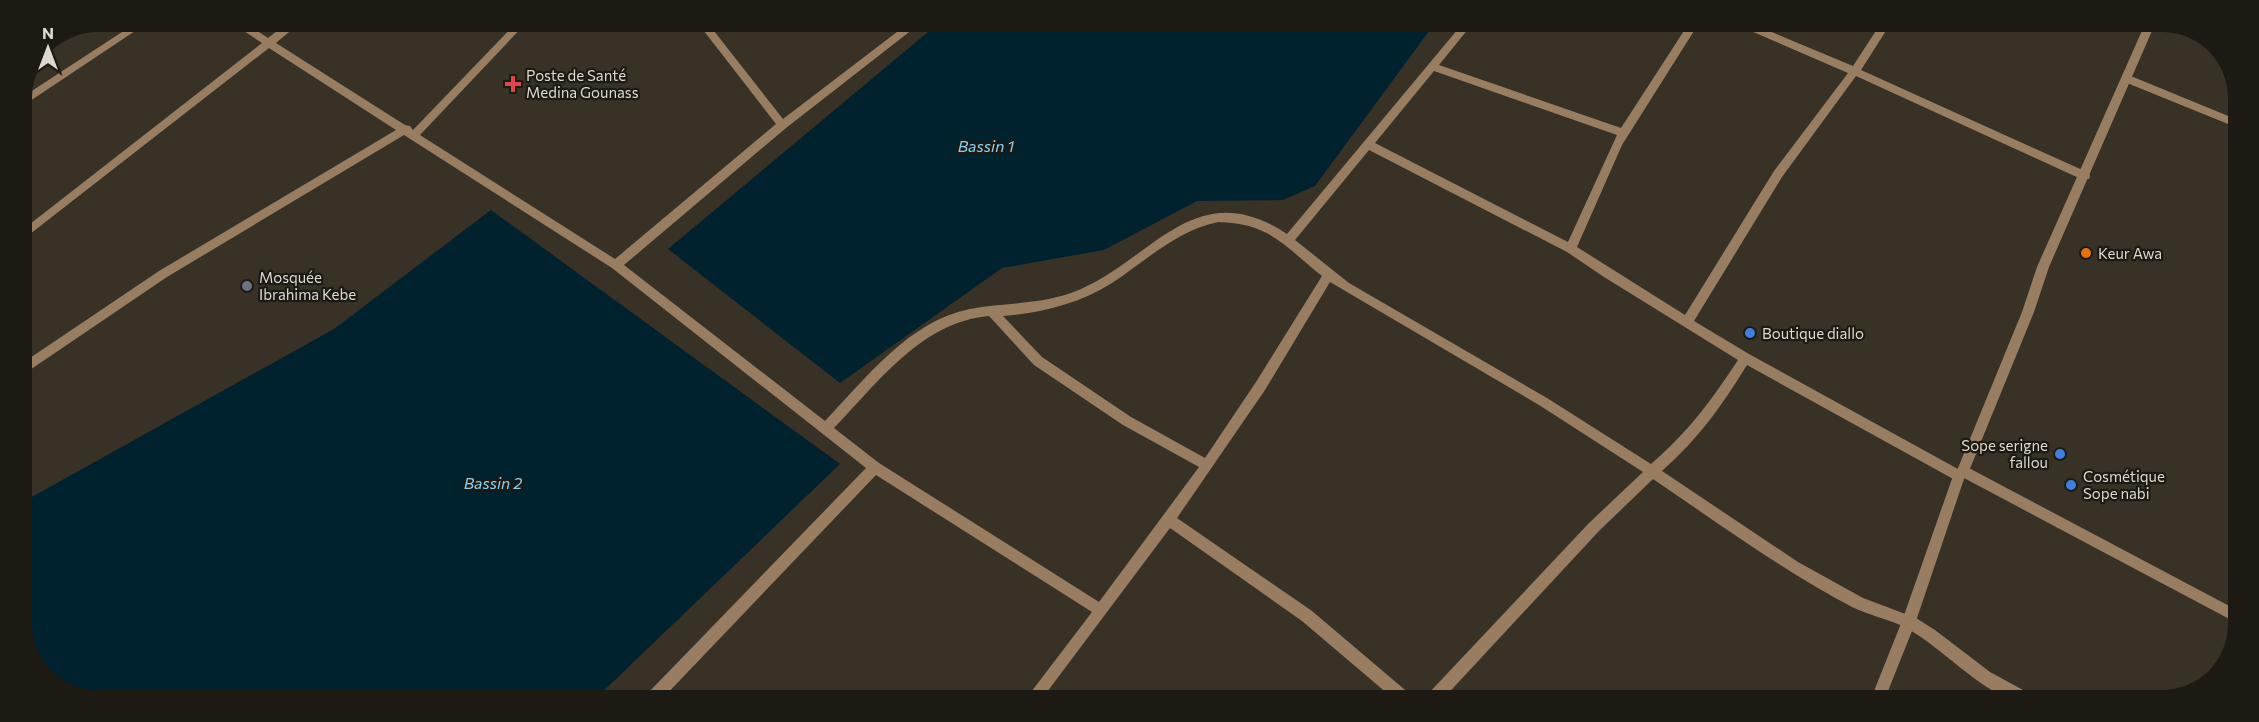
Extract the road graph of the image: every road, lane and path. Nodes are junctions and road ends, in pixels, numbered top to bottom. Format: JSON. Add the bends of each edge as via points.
{"nodes":[{"id":1,"x":128,"y":32,"type":"edge"},
{"id":2,"x":251,"y":32,"type":"edge"},
{"id":3,"x":284,"y":32,"type":"edge"},
{"id":4,"x":512,"y":32,"type":"edge"},
{"id":5,"x":710,"y":32,"type":"edge"},
{"id":6,"x":904,"y":32,"type":"edge"},
{"id":7,"x":1460,"y":32,"type":"edge"},
{"id":8,"x":1689,"y":32,"type":"edge"},
{"id":9,"x":1761,"y":32,"type":"edge"},
{"id":10,"x":1880,"y":32,"type":"edge"},
{"id":11,"x":2146,"y":32,"type":"edge"},
{"id":12,"x":269,"y":44,"type":"junction"},
{"id":13,"x":1432,"y":66,"type":"junction"},
{"id":14,"x":1854,"y":71,"type":"junction"},
{"id":15,"x":2126,"y":78,"type":"junction"},
{"id":16,"x":32,"y":96,"type":"edge"},
{"id":17,"x":2227,"y":120,"type":"edge"},
{"id":18,"x":782,"y":126,"type":"junction"},
{"id":19,"x":410,"y":132,"type":"junction"},
{"id":20,"x":1623,"y":133,"type":"junction"},
{"id":21,"x":1367,"y":144,"type":"junction"},
{"id":22,"x":2085,"y":176,"type":"junction"},
{"id":23,"x":32,"y":228,"type":"edge"},
{"id":24,"x":1288,"y":241,"type":"junction"},
{"id":25,"x":1571,"y":249,"type":"junction"},
{"id":26,"x":616,"y":265,"type":"junction"},
{"id":27,"x":1328,"y":276,"type":"junction"},
{"id":28,"x":990,"y":310,"type":"junction"},
{"id":29,"x":1688,"y":321,"type":"junction"},
{"id":30,"x":1745,"y":358,"type":"junction"},
{"id":31,"x":32,"y":363,"type":"edge"},
{"id":32,"x":825,"y":429,"type":"junction"},
{"id":33,"x":1208,"y":465,"type":"junction"},
{"id":34,"x":875,"y":467,"type":"junction"},
{"id":35,"x":1652,"y":471,"type":"junction"},
{"id":36,"x":1961,"y":473,"type":"junction"},
{"id":37,"x":1168,"y":519,"type":"junction"},
{"id":38,"x":1100,"y":610,"type":"junction"},
{"id":39,"x":2228,"y":612,"type":"edge"},
{"id":40,"x":1909,"y":621,"type":"junction"},
{"id":41,"x":661,"y":690,"type":"edge"},
{"id":42,"x":1040,"y":690,"type":"edge"},
{"id":43,"x":1394,"y":690,"type":"edge"},
{"id":44,"x":1441,"y":690,"type":"edge"},
{"id":45,"x":1881,"y":690,"type":"edge"},
{"id":46,"x":2009,"y":690,"type":"edge"}],
"edges":[{"from":1,"to":16,"type":"street"},
{"from":2,"to":12,"type":"street"},
{"from":3,"to":12,"type":"street"},
{"from":4,"to":19,"type":"street"},
{"from":5,"to":18,"type":"street"},
{"from":6,"to":18,"type":"street"},
{"from":7,"to":13,"type":"street"},
{"from":8,"to":20,"type":"street"},
{"from":9,"to":14,"type":"street"},
{"from":10,"to":14,"type":"street"},
{"from":11,"to":15,"type":"street"},
{"from":12,"to":19,"type":"street"},
{"from":12,"to":23,"type":"street"},
{"from":13,"to":20,"type":"street"},
{"from":13,"to":21,"type":"street"},
{"from":14,"to":22,"type":"street"},
{"from":14,"to":29,"type":"street","via":[[1778,174]]},
{"from":15,"to":17,"type":"street"},
{"from":15,"to":22,"type":"street"},
{"from":18,"to":26,"type":"street"},
{"from":19,"to":26,"type":"street"},
{"from":19,"to":31,"type":"street","via":[[163,274]]},
{"from":20,"to":25,"type":"street"},
{"from":21,"to":24,"type":"street"},
{"from":21,"to":25,"type":"street"},
{"from":22,"to":36,"type":"street","via":[[2043,267]]},
{"from":24,"to":27,"type":"street"},
{"from":24,"to":28,"type":"street","via":[[1264,225],[1243,218],[1207,219],[1168,236],[1089,290],[1027,309]]},
{"from":25,"to":29,"type":"street"},
{"from":26,"to":32,"type":"street"},
{"from":27,"to":33,"type":"street","via":[[1295,334]]},
{"from":27,"to":35,"type":"street"},
{"from":28,"to":32,"type":"street","via":[[961,314],[933,328],[910,345]]},
{"from":28,"to":33,"type":"street","via":[[1047,367],[1127,421]]},
{"from":29,"to":30,"type":"street"},
{"from":30,"to":35,"type":"street","via":[[1690,437]]},
{"from":30,"to":36,"type":"street"},
{"from":32,"to":34,"type":"street"},
{"from":33,"to":37,"type":"street"},
{"from":34,"to":38,"type":"street"},
{"from":34,"to":41,"type":"street"},
{"from":35,"to":40,"type":"street","via":[[1732,527],[1857,603]]},
{"from":35,"to":44,"type":"street"},
{"from":36,"to":39,"type":"street"},
{"from":36,"to":40,"type":"street"},
{"from":37,"to":38,"type":"street"},
{"from":37,"to":43,"type":"street","via":[[1306,616]]},
{"from":38,"to":42,"type":"street"},
{"from":40,"to":45,"type":"street"},
{"from":40,"to":46,"type":"street"}]}
